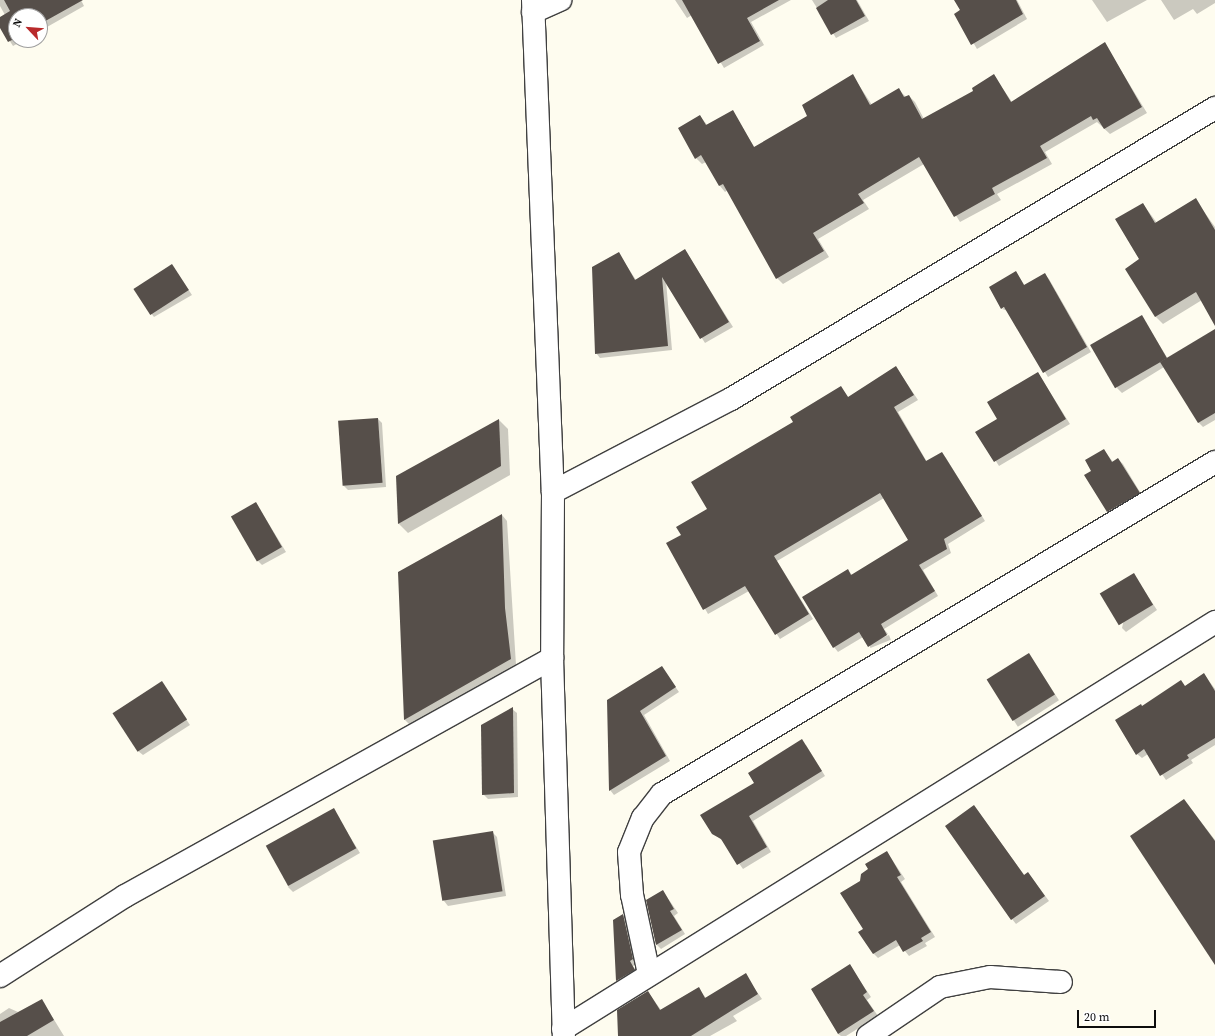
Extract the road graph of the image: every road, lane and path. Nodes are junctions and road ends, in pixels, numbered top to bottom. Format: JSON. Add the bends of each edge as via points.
{"nodes":[{"id":1,"x":560,"y":0,"type":"edge"},
{"id":2,"x":533,"y":6,"type":"edge"},
{"id":3,"x":1215,"y":108,"type":"edge"},
{"id":4,"x":1215,"y":462,"type":"edge"},
{"id":5,"x":553,"y":492,"type":"junction"},
{"id":6,"x":1215,"y":622,"type":"edge"},
{"id":7,"x":552,"y":658,"type":"junction"},
{"id":8,"x":649,"y":974,"type":"junction"},
{"id":9,"x":0,"y":976,"type":"edge"},
{"id":10,"x":1061,"y":982,"type":"dead end"},
{"id":11,"x":563,"y":1032,"type":"edge"},
{"id":12,"x":868,"y":1036,"type":"edge"}],
"edges":[{"from":1,"to":2,"type":"street"},
{"from":2,"to":5,"type":"street"},
{"from":3,"to":5,"type":"street","via":[[731,399]]},
{"from":4,"to":8,"type":"street","via":[[662,794],[643,818],[629,852],[632,895]]},
{"from":5,"to":7,"type":"street"},
{"from":6,"to":8,"type":"street"},
{"from":7,"to":9,"type":"street","via":[[126,896]]},
{"from":7,"to":11,"type":"street"},
{"from":8,"to":11,"type":"street"},
{"from":10,"to":12,"type":"street","via":[[990,978],[940,987]]}]}
